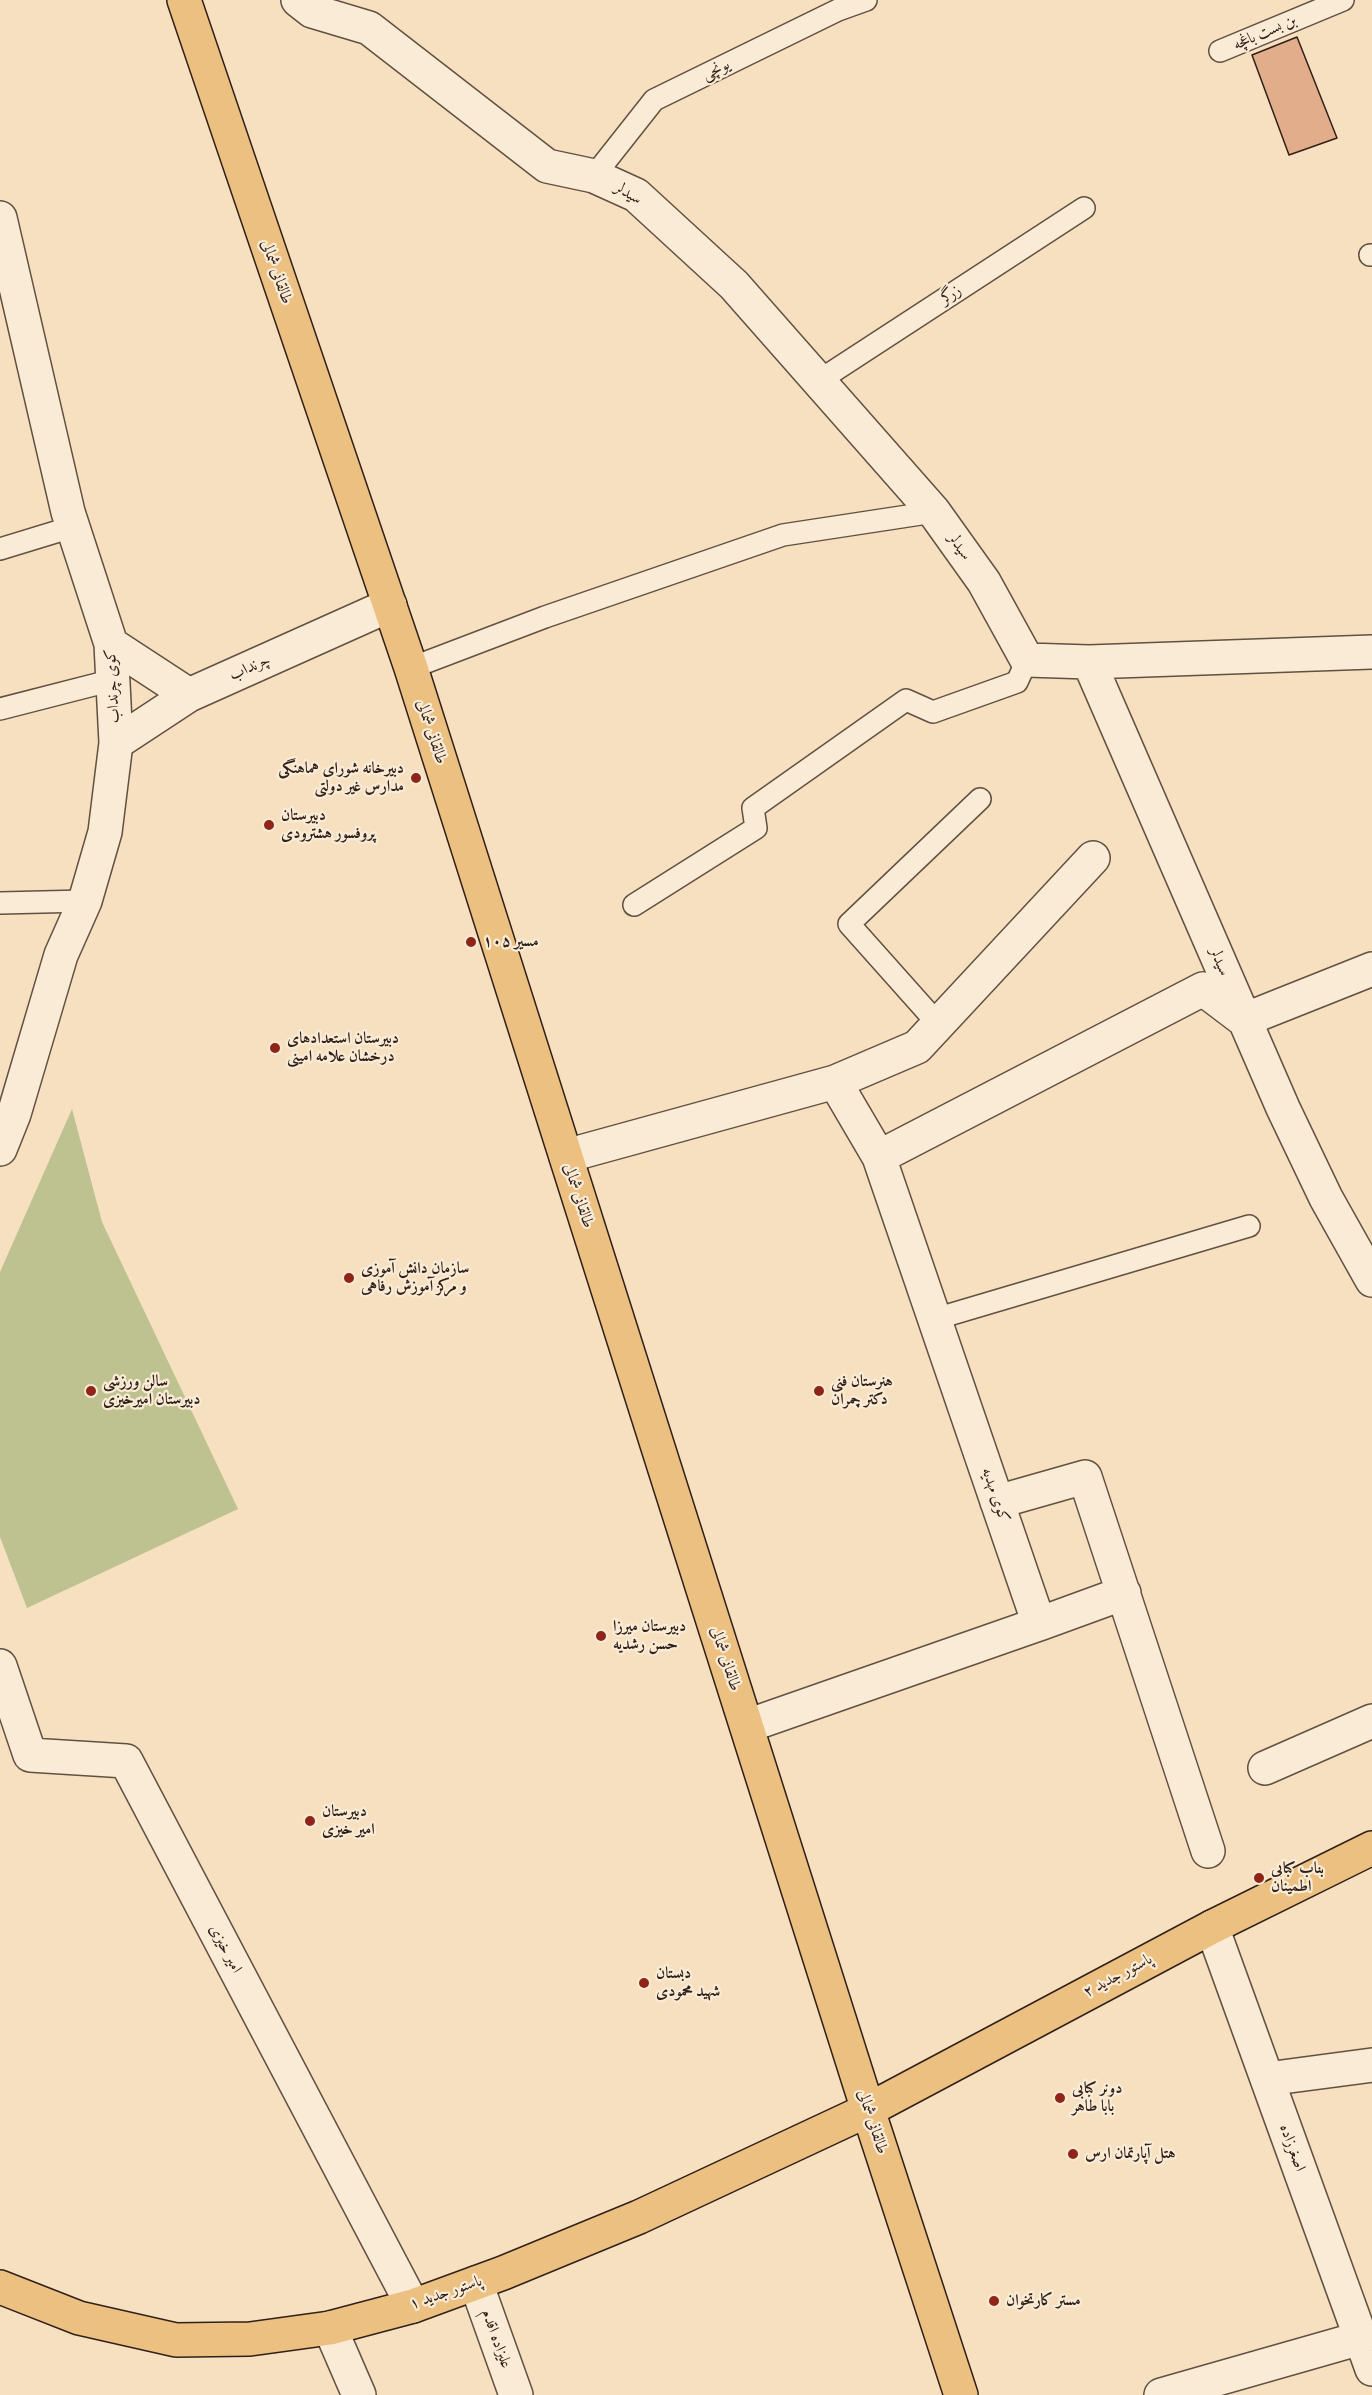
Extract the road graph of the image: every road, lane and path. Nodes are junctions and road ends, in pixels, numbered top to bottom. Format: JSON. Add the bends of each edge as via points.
{"nodes":[{"id":1,"x":184,"y":0,"type":"edge"},
{"id":2,"x":298,"y":0,"type":"edge"},
{"id":3,"x":867,"y":0,"type":"edge"},
{"id":4,"x":1343,"y":0,"type":"edge"},
{"id":5,"x":1220,"y":51,"type":"dead end"},
{"id":6,"x":594,"y":176,"type":"junction"},
{"id":7,"x":1084,"y":208,"type":"dead end"},
{"id":8,"x":0,"y":218,"type":"edge"},
{"id":9,"x":817,"y":382,"type":"junction"},
{"id":10,"x":934,"y":512,"type":"junction"},
{"id":11,"x":72,"y":527,"type":"junction"},
{"id":12,"x":0,"y":549,"type":"edge"},
{"id":13,"x":390,"y":605,"type":"junction"},
{"id":14,"x":111,"y":644,"type":"junction"},
{"id":15,"x":1372,"y":652,"type":"edge"},
{"id":16,"x":1027,"y":660,"type":"junction"},
{"id":17,"x":1089,"y":662,"type":"junction"},
{"id":18,"x":411,"y":668,"type":"junction"},
{"id":19,"x":113,"y":680,"type":"junction"},
{"id":20,"x":189,"y":695,"type":"junction"},
{"id":21,"x":0,"y":709,"type":"edge"},
{"id":22,"x":116,"y":742,"type":"junction"},
{"id":23,"x":980,"y":799,"type":"dead end"},
{"id":24,"x":1093,"y":858,"type":"dead end"},
{"id":25,"x":86,"y":901,"type":"junction"},
{"id":26,"x":0,"y":903,"type":"edge"},
{"id":27,"x":634,"y":904,"type":"dead end"},
{"id":28,"x":1372,"y":969,"type":"edge"},
{"id":29,"x":1244,"y":1020,"type":"junction"},
{"id":30,"x":939,"y":1024,"type":"junction"},
{"id":31,"x":835,"y":1082,"type":"junction"},
{"id":32,"x":0,"y":1149,"type":"edge"},
{"id":33,"x":566,"y":1156,"type":"junction"},
{"id":34,"x":879,"y":1157,"type":"junction"},
{"id":35,"x":1249,"y":1226,"type":"dead end"},
{"id":36,"x":1372,"y":1280,"type":"edge"},
{"id":37,"x":935,"y":1319,"type":"junction"},
{"id":38,"x":997,"y":1502,"type":"junction"},
{"id":39,"x":1124,"y":1593,"type":"junction"},
{"id":40,"x":1038,"y":1624,"type":"junction"},
{"id":41,"x":0,"y":1666,"type":"edge"},
{"id":42,"x":1372,"y":1721,"type":"edge"},
{"id":43,"x":747,"y":1726,"type":"junction"},
{"id":44,"x":1264,"y":1768,"type":"dead end"},
{"id":45,"x":1372,"y":1848,"type":"edge"},
{"id":46,"x":1208,"y":1851,"type":"dead end"},
{"id":47,"x":1212,"y":1927,"type":"junction"},
{"id":48,"x":1372,"y":2065,"type":"edge"},
{"id":49,"x":1267,"y":2079,"type":"junction"},
{"id":50,"x":868,"y":2110,"type":"junction"},
{"id":51,"x":476,"y":2283,"type":"junction"},
{"id":52,"x":0,"y":2287,"type":"edge"},
{"id":53,"x":413,"y":2306,"type":"junction"},
{"id":54,"x":330,"y":2328,"type":"junction"},
{"id":55,"x":1361,"y":2338,"type":"junction"},
{"id":56,"x":1372,"y":2369,"type":"edge"},
{"id":57,"x":359,"y":2395,"type":"edge"},
{"id":58,"x":516,"y":2395,"type":"edge"},
{"id":59,"x":961,"y":2395,"type":"edge"},
{"id":60,"x":1161,"y":2395,"type":"edge"}],
"edges":[{"from":1,"to":13,"type":"main road","name":"طالقانی شمالی"},
{"from":2,"to":6,"type":"street","name":"سیدلر","via":[[312,11],[369,28],[547,166]]},
{"from":3,"to":6,"type":"lane","name":"یونچی","via":[[838,10],[654,100]]},
{"from":4,"to":5,"type":"lane","name":"بن بست باغچه"},
{"from":6,"to":9,"type":"street","name":"سیدلر","via":[[636,195],[734,285]]},
{"from":7,"to":9,"type":"lane","name":"زرگر"},
{"from":8,"to":11,"type":"street","name":"کوی چرنداب"},
{"from":9,"to":10,"type":"street","name":"سیدلر"},
{"from":10,"to":16,"type":"street","name":"سیدلر","via":[[984,582]]},
{"from":10,"to":18,"type":"lane","via":[[783,535]]},
{"from":11,"to":12,"type":"lane"},
{"from":11,"to":14,"type":"street","name":"کوی چرنداب"},
{"from":13,"to":18,"type":"main road","name":"طالقانی شمالی"},
{"from":13,"to":20,"type":"street","name":"چرنداب"},
{"from":14,"to":19,"type":"street","name":"کوی چرنداب"},
{"from":14,"to":20,"type":"street"},
{"from":15,"to":17,"type":"street"},
{"from":16,"to":17,"type":"street"},
{"from":16,"to":27,"type":"lane","via":[[1017,682],[933,712],[906,700],[753,808],[756,828]]},
{"from":17,"to":29,"type":"street","name":"سیدلر"},
{"from":18,"to":33,"type":"main road","name":"طالقانی شمالی"},
{"from":19,"to":21,"type":"lane"},
{"from":19,"to":22,"type":"street","name":"کوی چرنداب"},
{"from":20,"to":22,"type":"street","name":"چرنداب"},
{"from":22,"to":25,"type":"street","name":"کوی چرنداب","via":[[105,832]]},
{"from":23,"to":30,"type":"lane","via":[[849,924]]},
{"from":24,"to":30,"type":"street"},
{"from":25,"to":26,"type":"lane"},
{"from":25,"to":32,"type":"street","name":"کوی چرنداب","via":[[61,955]]},
{"from":28,"to":29,"type":"street"},
{"from":29,"to":34,"type":"street","via":[[1203,989]]},
{"from":29,"to":36,"type":"street","name":"سیدلر","via":[[1326,1198]]},
{"from":30,"to":31,"type":"street","via":[[917,1047]]},
{"from":31,"to":33,"type":"street"},
{"from":31,"to":34,"type":"street","name":"کوی ‌‌‌مهدیه"},
{"from":33,"to":43,"type":"main road","name":"طالقانی شمالی"},
{"from":34,"to":37,"type":"street","name":"کوی ‌‌‌مهدیه"},
{"from":35,"to":37,"type":"lane"},
{"from":37,"to":38,"type":"street","name":"کوی ‌‌‌مهدیه"},
{"from":38,"to":39,"type":"street","via":[[1085,1477]]},
{"from":38,"to":40,"type":"street","name":"کوی ‌‌‌مهدیه"},
{"from":39,"to":40,"type":"street"},
{"from":39,"to":46,"type":"street"},
{"from":40,"to":43,"type":"street"},
{"from":41,"to":53,"type":"street","name":"امیر خیزی","via":[[30,1755],[126,1761]]},
{"from":42,"to":44,"type":"street"},
{"from":43,"to":50,"type":"main road","name":"طالقانی شمالی"},
{"from":45,"to":47,"type":"main road","name":"پاستور جدید ۲"},
{"from":47,"to":49,"type":"street","name":"اصغرزاده"},
{"from":47,"to":50,"type":"main road","name":"پاستور جدید ۲"},
{"from":48,"to":49,"type":"street"},
{"from":49,"to":55,"type":"street","name":"اصغرزاده"},
{"from":50,"to":51,"type":"main road","name":"پاستور جدید ۱","via":[[639,2217]]},
{"from":50,"to":59,"type":"main road","name":"طالقانی شمالی"},
{"from":51,"to":53,"type":"main road","name":"پاستور جدید ۱"},
{"from":51,"to":58,"type":"street","name":"علیزاده اقدم"},
{"from":52,"to":54,"type":"main road","name":"پاستور جدید ۱","via":[[79,2318],[176,2340],[250,2339]]},
{"from":53,"to":54,"type":"main road","name":"پاستور جدید ۱"},
{"from":54,"to":57,"type":"street"},
{"from":55,"to":56,"type":"street","name":"اصغرزاده"},
{"from":55,"to":60,"type":"street"}]}
